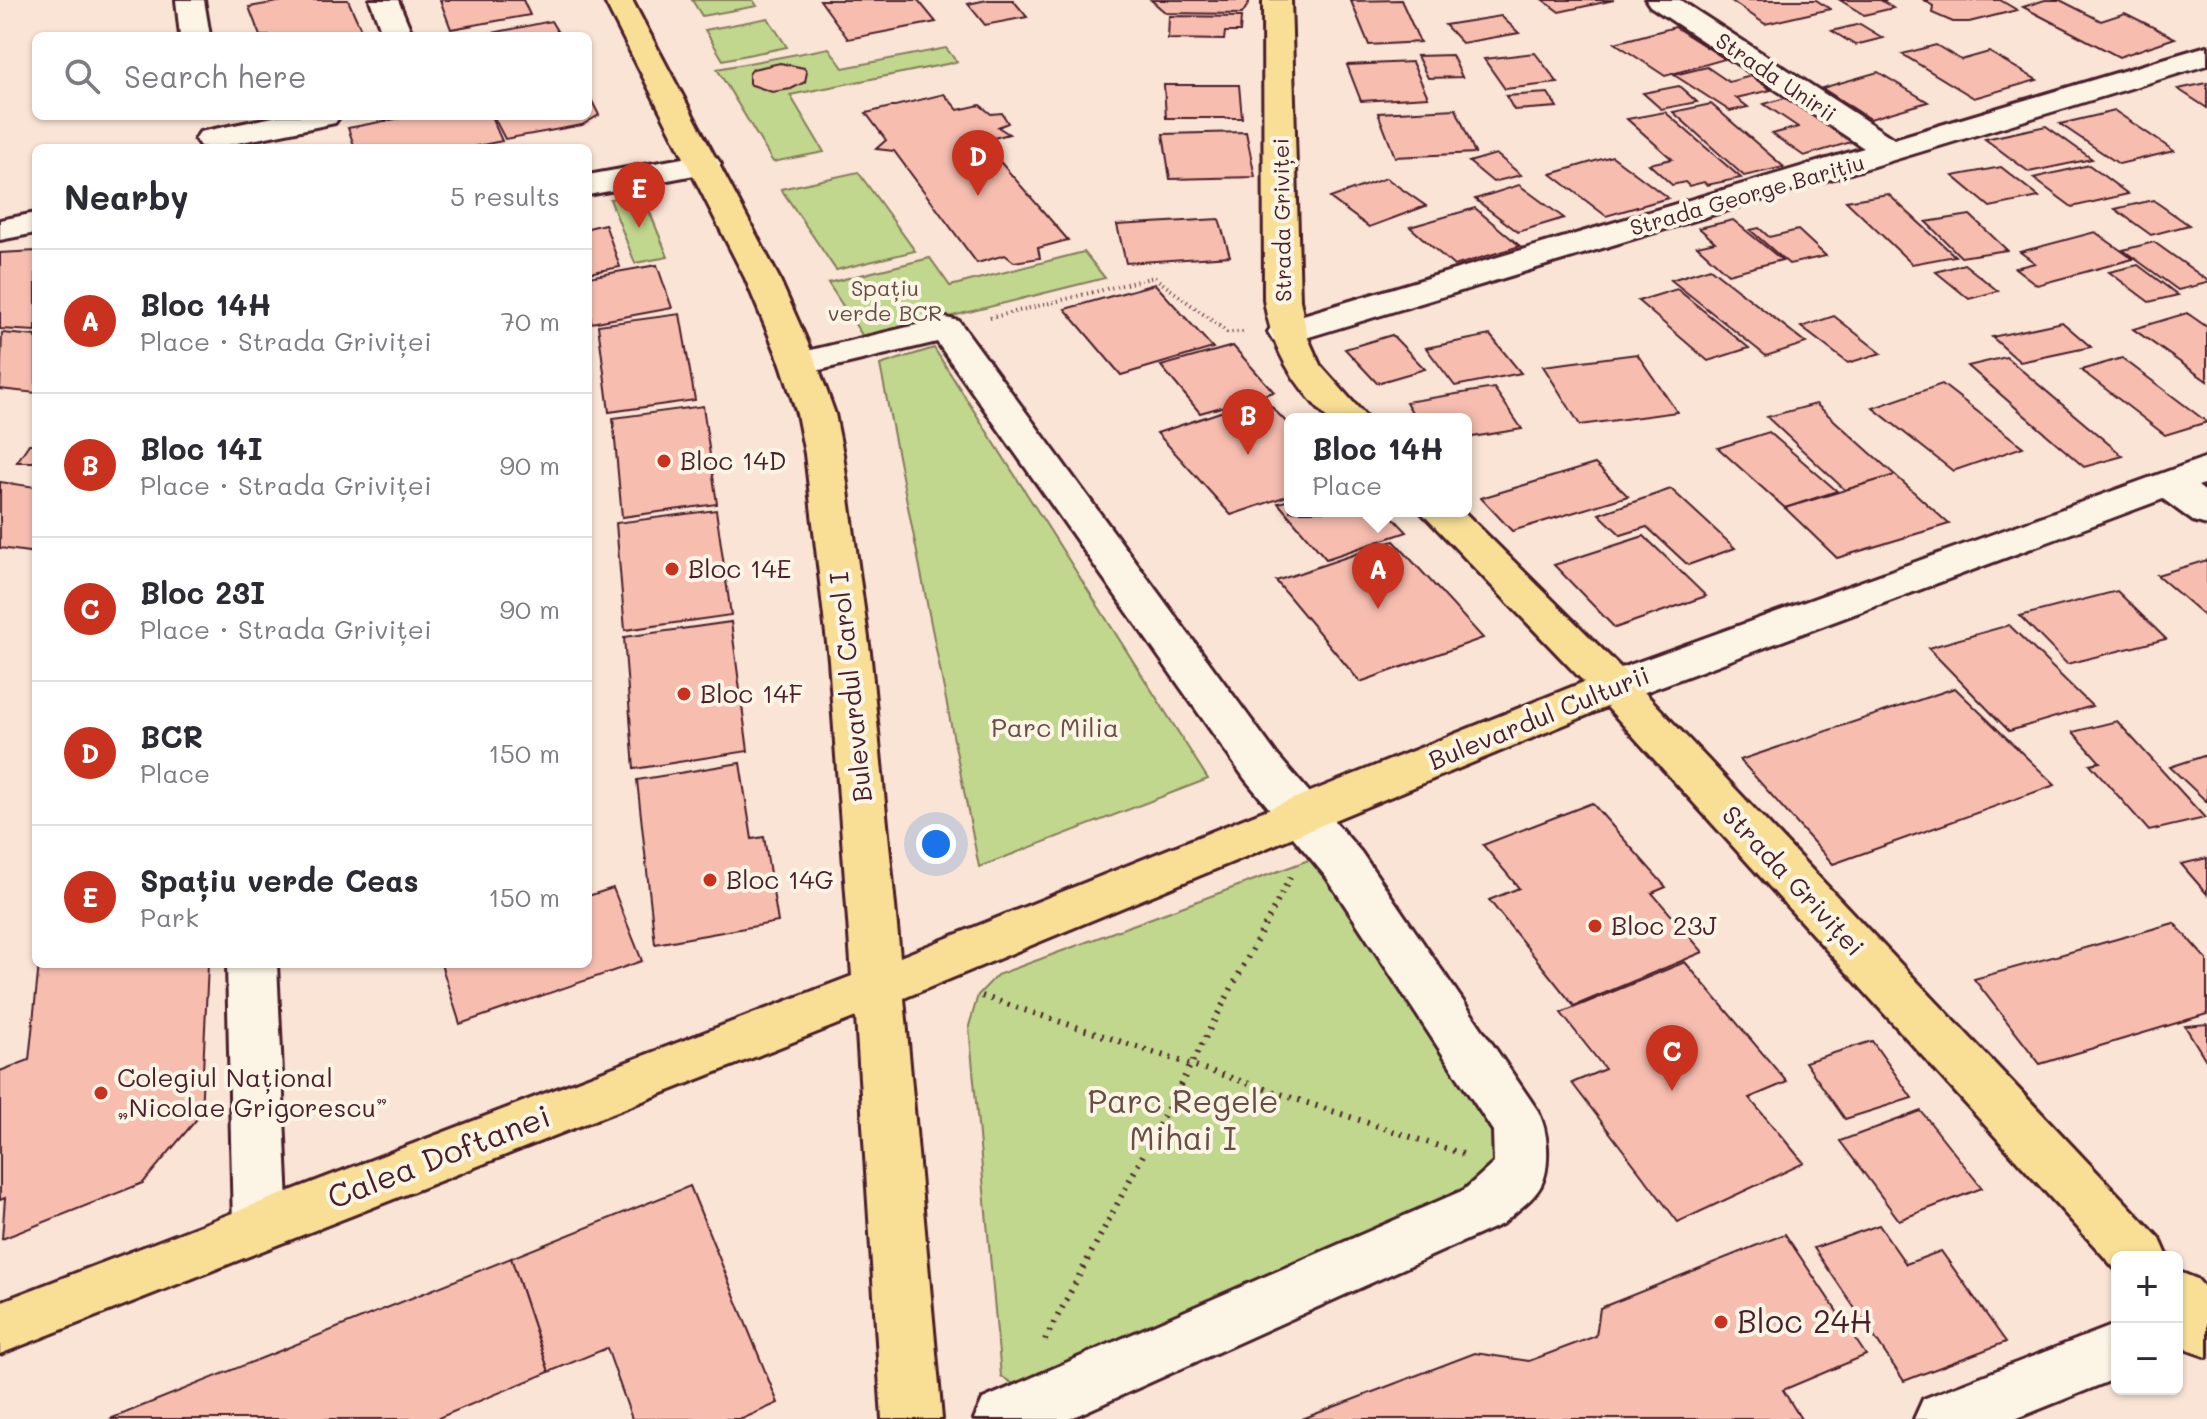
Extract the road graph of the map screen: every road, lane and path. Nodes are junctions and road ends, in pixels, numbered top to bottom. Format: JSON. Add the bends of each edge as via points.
{"nodes":[{"id":1,"x":384,"y":0,"type":"edge"},
{"id":2,"x":618,"y":0,"type":"edge"},
{"id":3,"x":1277,"y":0,"type":"edge"},
{"id":4,"x":1660,"y":0,"type":"edge"},
{"id":5,"x":195,"y":1,"type":"edge"},
{"id":6,"x":195,"y":32,"type":"edge"},
{"id":7,"x":396,"y":32,"type":"edge"},
{"id":8,"x":2207,"y":55,"type":"edge"},
{"id":9,"x":299,"y":120,"type":"edge"},
{"id":10,"x":210,"y":134,"type":"edge"},
{"id":11,"x":1892,"y":152,"type":"junction"},
{"id":12,"x":705,"y":164,"type":"junction"},
{"id":13,"x":592,"y":184,"type":"edge"},
{"id":14,"x":32,"y":224,"type":"edge"},
{"id":15,"x":0,"y":230,"type":"edge"},
{"id":16,"x":946,"y":329,"type":"junction"},
{"id":17,"x":1286,"y":332,"type":"junction"},
{"id":18,"x":799,"y":364,"type":"junction"},
{"id":19,"x":1343,"y":413,"type":"edge"},
{"id":20,"x":2207,"y":469,"type":"edge"},
{"id":21,"x":2169,"y":484,"type":"junction"},
{"id":22,"x":2207,"y":512,"type":"edge"},
{"id":23,"x":1446,"y":517,"type":"edge"},
{"id":24,"x":1614,"y":687,"type":"junction"},
{"id":25,"x":1299,"y":839,"type":"junction"},
{"id":26,"x":252,"y":968,"type":"edge"},
{"id":27,"x":878,"y":987,"type":"junction"},
{"id":28,"x":978,"y":995,"type":"dead end"},
{"id":29,"x":1191,"y":1065,"type":"junction"},
{"id":30,"x":1521,"y":1172,"type":"junction"},
{"id":31,"x":261,"y":1226,"type":"junction"},
{"id":32,"x":2134,"y":1251,"type":"edge"},
{"id":33,"x":0,"y":1328,"type":"edge"},
{"id":34,"x":1039,"y":1351,"type":"dead end"},
{"id":35,"x":2111,"y":1353,"type":"edge"},
{"id":36,"x":912,"y":1419,"type":"edge"},
{"id":37,"x":1004,"y":1419,"type":"edge"},
{"id":38,"x":1944,"y":1419,"type":"edge"}],
"edges":[{"from":1,"to":7,"type":"street"},
{"from":2,"to":12,"type":"main road","name":"Bulevardul Carol I"},
{"from":3,"to":17,"type":"main road","name":"Strada Griviței"},
{"from":4,"to":11,"type":"street","name":"Strada Unirii"},
{"from":5,"to":6,"type":"street"},
{"from":8,"to":11,"type":"street","name":"Strada George Barițiu"},
{"from":9,"to":10,"type":"street"},
{"from":11,"to":17,"type":"street","name":"Strada George Barițiu"},
{"from":12,"to":13,"type":"street"},
{"from":12,"to":18,"type":"main road","name":"Bulevardul Carol I"},
{"from":14,"to":15,"type":"street"},
{"from":16,"to":17,"type":"path","via":[[1154,277],[1227,332]]},
{"from":16,"to":18,"type":"street"},
{"from":16,"to":25,"type":"street","via":[[1251,754]]},
{"from":17,"to":19,"type":"main road","name":"Strada Griviței","via":[[1306,373]]},
{"from":18,"to":27,"type":"main road","name":"Bulevardul Carol I","via":[[824,454],[843,590]]},
{"from":20,"to":21,"type":"street","name":"Bulevardul Culturii"},
{"from":21,"to":22,"type":"street"},
{"from":21,"to":24,"type":"street","name":"Bulevardul Culturii"},
{"from":23,"to":24,"type":"main road","name":"Strada Griviței"},
{"from":24,"to":25,"type":"main road","name":"Bulevardul Culturii"},
{"from":24,"to":32,"type":"main road","name":"Strada Griviței"},
{"from":25,"to":27,"type":"main road","name":"Bulevardul Culturii"},
{"from":25,"to":29,"type":"path"},
{"from":25,"to":30,"type":"street","via":[[1344,865],[1519,1127]]},
{"from":26,"to":31,"type":"street"},
{"from":27,"to":31,"type":"main road","name":"Calea Doftanei"},
{"from":27,"to":36,"type":"main road","name":"Bulevardul Carol I"},
{"from":28,"to":29,"type":"path"},
{"from":29,"to":30,"type":"path"},
{"from":29,"to":34,"type":"path"},
{"from":30,"to":37,"type":"street","via":[[1483,1207]]},
{"from":31,"to":33,"type":"main road","name":"Calea Doftanei"},
{"from":35,"to":38,"type":"street"}]}
